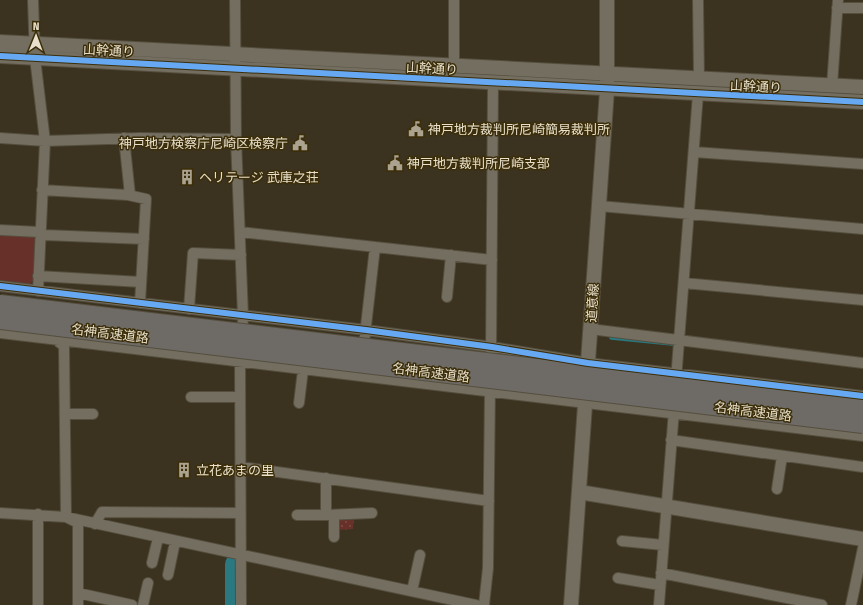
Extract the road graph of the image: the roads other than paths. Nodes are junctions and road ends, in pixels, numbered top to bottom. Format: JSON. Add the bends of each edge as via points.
{"nodes":[{"id":1,"x":33,"y":0,"type":"edge"},
{"id":2,"x":235,"y":0,"type":"edge"},
{"id":3,"x":454,"y":0,"type":"edge"},
{"id":4,"x":607,"y":0,"type":"edge"},
{"id":5,"x":698,"y":0,"type":"edge"},
{"id":6,"x":838,"y":4,"type":"edge"},
{"id":7,"x":863,"y":8,"type":"edge"},
{"id":8,"x":0,"y":42,"type":"edge"},
{"id":9,"x":34,"y":51,"type":"junction"},
{"id":10,"x":235,"y":53,"type":"junction"},
{"id":11,"x":0,"y":56,"type":"edge"},
{"id":12,"x":454,"y":65,"type":"junction"},
{"id":13,"x":235,"y":68,"type":"junction"},
{"id":14,"x":607,"y":73,"type":"junction"},
{"id":15,"x":699,"y":78,"type":"junction"},
{"id":16,"x":493,"y":82,"type":"junction"},
{"id":17,"x":832,"y":86,"type":"junction"},
{"id":18,"x":863,"y":87,"type":"edge"},
{"id":19,"x":607,"y":90,"type":"junction"},
{"id":20,"x":698,"y":94,"type":"junction"},
{"id":21,"x":863,"y":102,"type":"edge"},
{"id":22,"x":0,"y":138,"type":"edge"},
{"id":23,"x":124,"y":138,"type":"junction"},
{"id":24,"x":236,"y":140,"type":"junction"},
{"id":25,"x":44,"y":141,"type":"junction"},
{"id":26,"x":694,"y":152,"type":"junction"},
{"id":27,"x":863,"y":164,"type":"edge"},
{"id":28,"x":42,"y":190,"type":"junction"},
{"id":29,"x":130,"y":195,"type":"junction"},
{"id":30,"x":599,"y":206,"type":"junction"},
{"id":31,"x":689,"y":214,"type":"junction"},
{"id":32,"x":863,"y":229,"type":"edge"},
{"id":33,"x":0,"y":230,"type":"edge"},
{"id":34,"x":39,"y":232,"type":"junction"},
{"id":35,"x":241,"y":232,"type":"junction"},
{"id":36,"x":144,"y":239,"type":"junction"},
{"id":37,"x":375,"y":247,"type":"junction"},
{"id":38,"x":241,"y":255,"type":"junction"},
{"id":39,"x":451,"y":255,"type":"junction"},
{"id":40,"x":492,"y":260,"type":"junction"},
{"id":41,"x":38,"y":276,"type":"junction"},
{"id":42,"x":141,"y":282,"type":"junction"},
{"id":43,"x":684,"y":283,"type":"junction"},
{"id":44,"x":0,"y":286,"type":"edge"},
{"id":45,"x":38,"y":291,"type":"junction"},
{"id":46,"x":60,"y":294,"type":"junction"},
{"id":47,"x":447,"y":296,"type":"dead end"},
{"id":48,"x":863,"y":300,"type":"edge"},
{"id":49,"x":140,"y":303,"type":"junction"},
{"id":50,"x":0,"y":304,"type":"edge"},
{"id":51,"x":189,"y":309,"type":"junction"},
{"id":52,"x":243,"y":316,"type":"junction"},
{"id":53,"x":0,"y":320,"type":"edge"},
{"id":54,"x":590,"y":329,"type":"junction"},
{"id":55,"x":366,"y":330,"type":"junction"},
{"id":56,"x":0,"y":333,"type":"edge"},
{"id":57,"x":55,"y":340,"type":"junction"},
{"id":58,"x":679,"y":340,"type":"junction"},
{"id":59,"x":492,"y":346,"type":"junction"},
{"id":60,"x":240,"y":362,"type":"junction"},
{"id":61,"x":588,"y":363,"type":"junction"},
{"id":62,"x":863,"y":363,"type":"edge"},
{"id":63,"x":303,"y":370,"type":"junction"},
{"id":64,"x":677,"y":373,"type":"junction"},
{"id":65,"x":360,"y":377,"type":"junction"},
{"id":66,"x":490,"y":393,"type":"junction"},
{"id":67,"x":863,"y":396,"type":"edge"},
{"id":68,"x":191,"y":397,"type":"dead end"},
{"id":69,"x":240,"y":397,"type":"junction"},
{"id":70,"x":299,"y":403,"type":"dead end"},
{"id":71,"x":585,"y":405,"type":"junction"},
{"id":72,"x":863,"y":407,"type":"edge"},
{"id":73,"x":65,"y":414,"type":"junction"},
{"id":74,"x":94,"y":414,"type":"dead end"},
{"id":75,"x":673,"y":415,"type":"junction"},
{"id":76,"x":863,"y":424,"type":"edge"},
{"id":77,"x":863,"y":436,"type":"edge"},
{"id":78,"x":671,"y":440,"type":"junction"},
{"id":79,"x":782,"y":456,"type":"junction"},
{"id":80,"x":241,"y":467,"type":"junction"},
{"id":81,"x":863,"y":467,"type":"edge"},
{"id":82,"x":326,"y":478,"type":"junction"},
{"id":83,"x":777,"y":489,"type":"dead end"},
{"id":84,"x":579,"y":492,"type":"junction"},
{"id":85,"x":489,"y":501,"type":"junction"},
{"id":86,"x":666,"y":506,"type":"junction"},
{"id":87,"x":0,"y":513,"type":"edge"},
{"id":88,"x":240,"y":513,"type":"junction"},
{"id":89,"x":372,"y":513,"type":"dead end"},
{"id":90,"x":38,"y":514,"type":"junction"},
{"id":91,"x":297,"y":515,"type":"dead end"},
{"id":92,"x":330,"y":515,"type":"junction"},
{"id":93,"x":66,"y":517,"type":"junction"},
{"id":94,"x":95,"y":524,"type":"junction"},
{"id":95,"x":334,"y":537,"type":"dead end"},
{"id":96,"x":158,"y":538,"type":"junction"},
{"id":97,"x":863,"y":539,"type":"edge"},
{"id":98,"x":622,"y":541,"type":"dead end"},
{"id":99,"x":175,"y":542,"type":"junction"},
{"id":100,"x":663,"y":545,"type":"junction"},
{"id":101,"x":863,"y":548,"type":"edge"},
{"id":102,"x":241,"y":555,"type":"junction"},
{"id":103,"x":420,"y":555,"type":"dead end"},
{"id":104,"x":152,"y":563,"type":"dead end"},
{"id":105,"x":661,"y":573,"type":"junction"},
{"id":106,"x":168,"y":574,"type":"dead end"},
{"id":107,"x":618,"y":578,"type":"dead end"},
{"id":108,"x":148,"y":583,"type":"dead end"},
{"id":109,"x":660,"y":585,"type":"junction"},
{"id":110,"x":412,"y":591,"type":"junction"},
{"id":111,"x":78,"y":594,"type":"junction"},
{"id":112,"x":38,"y":605,"type":"edge"},
{"id":113,"x":78,"y":605,"type":"edge"},
{"id":114,"x":132,"y":605,"type":"edge"},
{"id":115,"x":143,"y":605,"type":"edge"},
{"id":116,"x":241,"y":605,"type":"edge"},
{"id":117,"x":476,"y":605,"type":"edge"},
{"id":118,"x":484,"y":605,"type":"edge"},
{"id":119,"x":571,"y":605,"type":"edge"},
{"id":120,"x":659,"y":605,"type":"edge"},
{"id":121,"x":822,"y":605,"type":"edge"},
{"id":122,"x":851,"y":605,"type":"edge"}],
"edges":[{"from":1,"to":9,"type":"street"},
{"from":2,"to":10,"type":"street"},
{"from":3,"to":12,"type":"street"},
{"from":4,"to":14,"type":"street","name":"道意線"},
{"from":5,"to":15,"type":"street"},
{"from":6,"to":7,"type":"street"},
{"from":6,"to":17,"type":"street"},
{"from":8,"to":9,"type":"street","name":"山幹通り"},
{"from":9,"to":10,"type":"street","name":"山幹通り"},
{"from":9,"to":11,"type":"street","name":"山幹通り"},
{"from":9,"to":13,"type":"street","name":"山幹通り"},
{"from":9,"to":25,"type":"street"},
{"from":10,"to":12,"type":"street","name":"山幹通り"},
{"from":10,"to":13,"type":"street"},
{"from":12,"to":14,"type":"street","name":"山幹通り"},
{"from":13,"to":16,"type":"street","name":"山幹通り"},
{"from":13,"to":24,"type":"street"},
{"from":14,"to":15,"type":"street","name":"山幹通り"},
{"from":14,"to":19,"type":"street","name":"道意線"},
{"from":15,"to":17,"type":"street","name":"山幹通り"},
{"from":16,"to":19,"type":"street","name":"山幹通り"},
{"from":16,"to":40,"type":"street"},
{"from":17,"to":18,"type":"street","name":"山幹通り"},
{"from":19,"to":20,"type":"street","name":"山幹通り"},
{"from":19,"to":30,"type":"street","name":"道意線"},
{"from":20,"to":21,"type":"street","name":"山幹通り"},
{"from":20,"to":26,"type":"street"},
{"from":22,"to":25,"type":"street"},
{"from":23,"to":24,"type":"street"},
{"from":23,"to":25,"type":"street"},
{"from":23,"to":29,"type":"street"},
{"from":24,"to":35,"type":"street"},
{"from":25,"to":28,"type":"street"},
{"from":26,"to":27,"type":"street"},
{"from":26,"to":31,"type":"street"},
{"from":28,"to":29,"type":"street"},
{"from":28,"to":34,"type":"street"},
{"from":29,"to":36,"type":"street","via":[[146,199]]},
{"from":30,"to":31,"type":"street"},
{"from":30,"to":54,"type":"street","name":"道意線"},
{"from":31,"to":32,"type":"street"},
{"from":31,"to":43,"type":"street"},
{"from":33,"to":34,"type":"street"},
{"from":34,"to":36,"type":"street"},
{"from":34,"to":41,"type":"street"},
{"from":35,"to":37,"type":"street"},
{"from":35,"to":38,"type":"street"},
{"from":36,"to":42,"type":"street"},
{"from":37,"to":39,"type":"street"},
{"from":37,"to":55,"type":"street"},
{"from":38,"to":51,"type":"street","via":[[193,253]]},
{"from":38,"to":52,"type":"street"},
{"from":39,"to":40,"type":"street"},
{"from":39,"to":47,"type":"street"},
{"from":40,"to":59,"type":"street"},
{"from":41,"to":42,"type":"street"},
{"from":41,"to":45,"type":"street"},
{"from":42,"to":49,"type":"street"},
{"from":43,"to":48,"type":"street"},
{"from":43,"to":58,"type":"street"},
{"from":44,"to":45,"type":"street"},
{"from":45,"to":46,"type":"street"},
{"from":46,"to":49,"type":"street"},
{"from":46,"to":57,"type":"street"},
{"from":49,"to":51,"type":"street"},
{"from":50,"to":72,"type":"highway","name":"名神高速道路","bridge":true},
{"from":51,"to":52,"type":"street"},
{"from":52,"to":55,"type":"street"},
{"from":52,"to":60,"type":"street"},
{"from":53,"to":76,"type":"highway","name":"名神高速道路","bridge":true},
{"from":54,"to":58,"type":"street"},
{"from":54,"to":61,"type":"street","name":"道意線"},
{"from":55,"to":59,"type":"street"},
{"from":55,"to":65,"type":"street"},
{"from":56,"to":57,"type":"street"},
{"from":57,"to":60,"type":"street"},
{"from":57,"to":73,"type":"street","via":[[64,346]]},
{"from":58,"to":62,"type":"street"},
{"from":58,"to":64,"type":"street"},
{"from":59,"to":61,"type":"street"},
{"from":59,"to":66,"type":"street"},
{"from":60,"to":63,"type":"street"},
{"from":60,"to":69,"type":"street"},
{"from":61,"to":64,"type":"street"},
{"from":61,"to":71,"type":"street","name":"道意線"},
{"from":63,"to":65,"type":"street"},
{"from":63,"to":70,"type":"street"},
{"from":64,"to":67,"type":"street"},
{"from":64,"to":75,"type":"street"},
{"from":65,"to":66,"type":"street"},
{"from":66,"to":71,"type":"street"},
{"from":66,"to":85,"type":"street"},
{"from":68,"to":69,"type":"street"},
{"from":69,"to":80,"type":"street"},
{"from":71,"to":75,"type":"street"},
{"from":71,"to":84,"type":"street","name":"道意線"},
{"from":73,"to":74,"type":"street"},
{"from":73,"to":93,"type":"street"},
{"from":75,"to":77,"type":"street"},
{"from":75,"to":78,"type":"street"},
{"from":78,"to":79,"type":"street"},
{"from":78,"to":86,"type":"street"},
{"from":79,"to":81,"type":"street"},
{"from":79,"to":83,"type":"street"},
{"from":80,"to":82,"type":"street"},
{"from":80,"to":88,"type":"street"},
{"from":82,"to":85,"type":"street"},
{"from":82,"to":92,"type":"street"},
{"from":84,"to":86,"type":"street"},
{"from":84,"to":119,"type":"street","name":"道意線"},
{"from":85,"to":118,"type":"street","via":[[488,568]]},
{"from":86,"to":97,"type":"street"},
{"from":86,"to":100,"type":"street"},
{"from":87,"to":90,"type":"street"},
{"from":88,"to":94,"type":"street","via":[[102,512]]},
{"from":88,"to":102,"type":"street"},
{"from":89,"to":92,"type":"street"},
{"from":90,"to":93,"type":"street"},
{"from":90,"to":112,"type":"street"},
{"from":91,"to":92,"type":"street"},
{"from":92,"to":95,"type":"street"},
{"from":93,"to":94,"type":"street"},
{"from":93,"to":111,"type":"street","via":[[78,523]]},
{"from":94,"to":96,"type":"street"},
{"from":96,"to":99,"type":"street"},
{"from":96,"to":104,"type":"street"},
{"from":98,"to":100,"type":"street"},
{"from":99,"to":102,"type":"street"},
{"from":99,"to":106,"type":"street"},
{"from":100,"to":105,"type":"street"},
{"from":101,"to":122,"type":"street"},
{"from":102,"to":110,"type":"street"},
{"from":102,"to":116,"type":"street"},
{"from":103,"to":110,"type":"street"},
{"from":105,"to":109,"type":"street"},
{"from":105,"to":121,"type":"street"},
{"from":107,"to":109,"type":"street"},
{"from":108,"to":115,"type":"street"},
{"from":109,"to":120,"type":"street"},
{"from":110,"to":117,"type":"street"},
{"from":111,"to":113,"type":"street"},
{"from":111,"to":114,"type":"street"}]}
